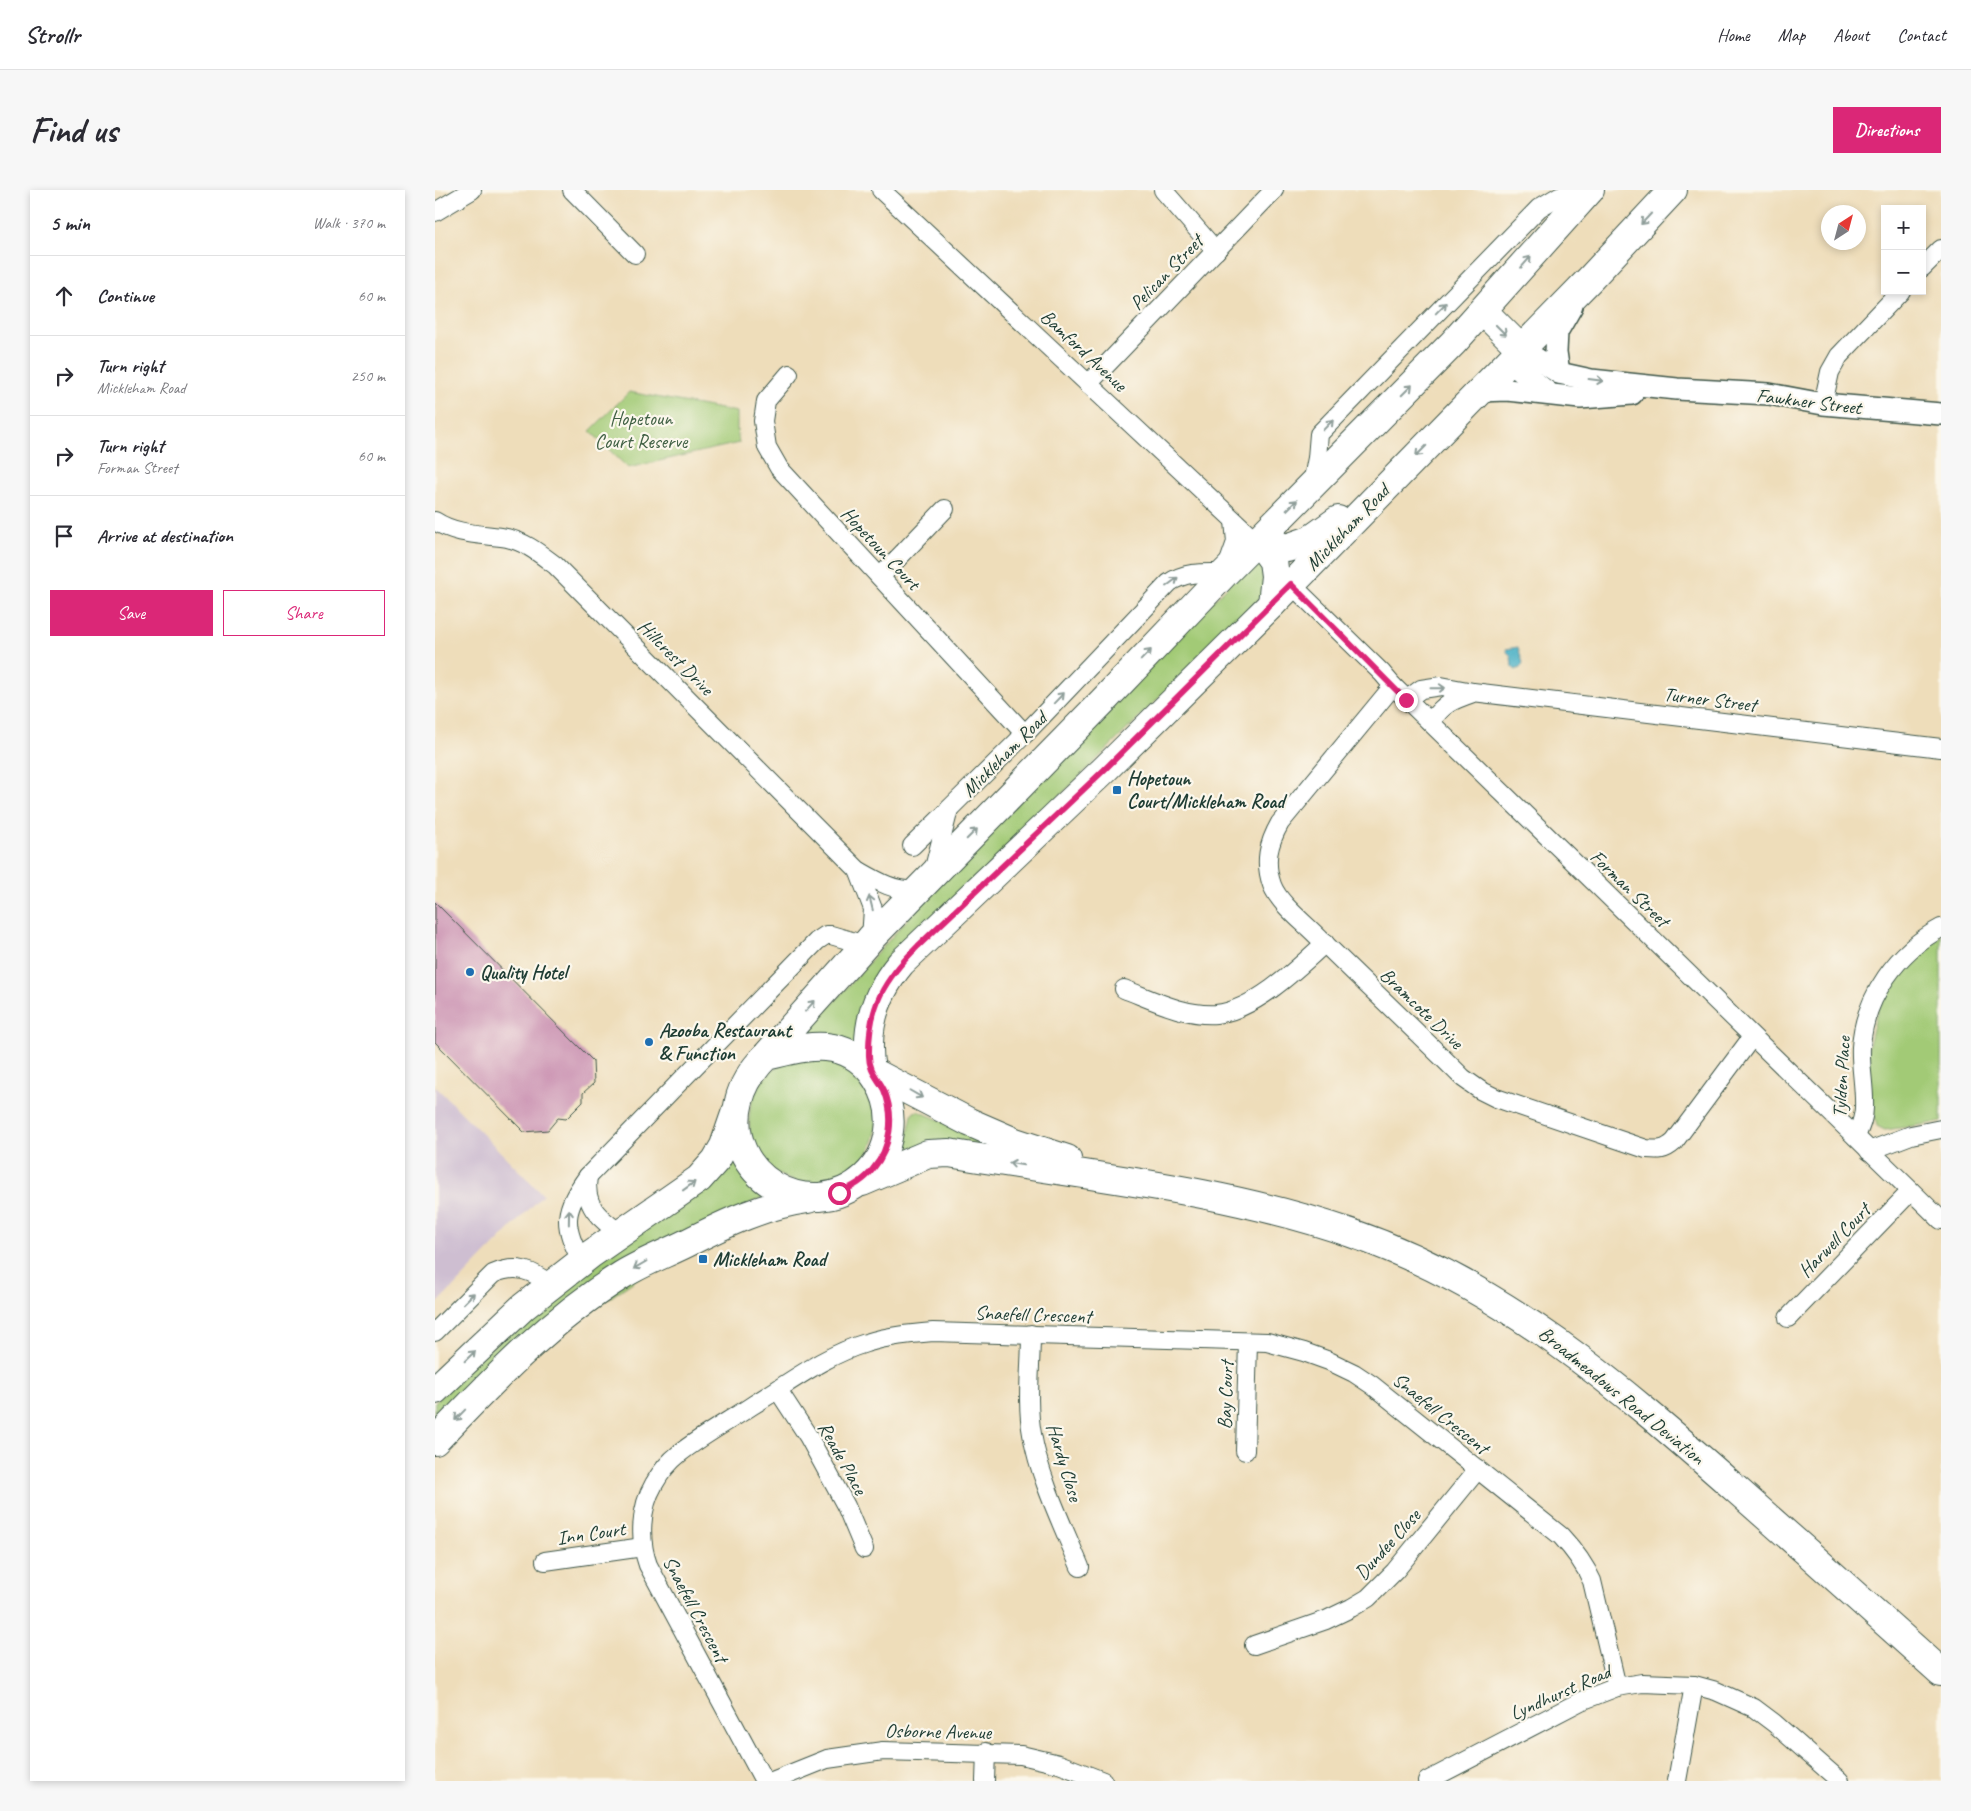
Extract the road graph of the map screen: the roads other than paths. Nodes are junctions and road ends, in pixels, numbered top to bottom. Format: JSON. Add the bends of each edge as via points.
{"nodes":[{"id":1,"x":472,"y":190,"type":"edge"},
{"id":2,"x":572,"y":190,"type":"edge"},
{"id":3,"x":881,"y":190,"type":"edge"},
{"id":4,"x":1163,"y":190,"type":"edge"},
{"id":5,"x":1274,"y":190,"type":"edge"},
{"id":6,"x":1584,"y":190,"type":"edge"},
{"id":7,"x":1590,"y":190,"type":"edge"},
{"id":8,"x":1673,"y":190,"type":"edge"},
{"id":9,"x":435,"y":212,"type":"edge"},
{"id":10,"x":1941,"y":249,"type":"edge"},
{"id":11,"x":1216,"y":251,"type":"junction"},
{"id":12,"x":635,"y":254,"type":"dead end"},
{"id":13,"x":1926,"y":264,"type":"edge"},
{"id":14,"x":1590,"y":279,"type":"junction"},
{"id":15,"x":1897,"y":295,"type":"edge"},
{"id":16,"x":1476,"y":318,"type":"junction"},
{"id":17,"x":1514,"y":355,"type":"junction"},
{"id":18,"x":1559,"y":373,"type":"junction"},
{"id":19,"x":789,"y":374,"type":"dead end"},
{"id":20,"x":1088,"y":384,"type":"junction"},
{"id":21,"x":1677,"y":389,"type":"junction"},
{"id":22,"x":1479,"y":391,"type":"junction"},
{"id":23,"x":1553,"y":396,"type":"junction"},
{"id":24,"x":1823,"y":404,"type":"junction"},
{"id":25,"x":1941,"y":414,"type":"edge"},
{"id":26,"x":1388,"y":484,"type":"junction"},
{"id":27,"x":1311,"y":486,"type":"junction"},
{"id":28,"x":945,"y":509,"type":"dead end"},
{"id":29,"x":435,"y":521,"type":"edge"},
{"id":30,"x":1234,"y":521,"type":"junction"},
{"id":31,"x":1258,"y":540,"type":"junction"},
{"id":32,"x":1225,"y":573,"type":"junction"},
{"id":33,"x":879,"y":577,"type":"junction"},
{"id":34,"x":1291,"y":584,"type":"junction"},
{"id":35,"x":1272,"y":604,"type":"junction"},
{"id":36,"x":1393,"y":686,"type":"junction"},
{"id":37,"x":1473,"y":692,"type":"junction"},
{"id":38,"x":1406,"y":700,"type":"junction"},
{"id":39,"x":1429,"y":722,"type":"junction"},
{"id":40,"x":1025,"y":734,"type":"junction"},
{"id":41,"x":1941,"y":748,"type":"edge"},
{"id":42,"x":949,"y":809,"type":"junction"},
{"id":43,"x":912,"y":846,"type":"dead end"},
{"id":44,"x":858,"y":870,"type":"junction"},
{"id":45,"x":925,"y":882,"type":"junction"},
{"id":46,"x":1941,"y":928,"type":"edge"},
{"id":47,"x":868,"y":941,"type":"junction"},
{"id":48,"x":1325,"y":943,"type":"junction"},
{"id":49,"x":1124,"y":989,"type":"dead end"},
{"id":50,"x":1753,"y":1037,"type":"junction"},
{"id":51,"x":766,"y":1056,"type":"junction"},
{"id":52,"x":872,"y":1071,"type":"junction"},
{"id":53,"x":739,"y":1101,"type":"junction"},
{"id":54,"x":1941,"y":1129,"type":"edge"},
{"id":55,"x":1856,"y":1137,"type":"junction"},
{"id":56,"x":1869,"y":1151,"type":"junction"},
{"id":57,"x":588,"y":1176,"type":"junction"},
{"id":58,"x":1133,"y":1182,"type":"junction"},
{"id":59,"x":858,"y":1184,"type":"junction"},
{"id":60,"x":1911,"y":1191,"type":"junction"},
{"id":61,"x":819,"y":1198,"type":"junction"},
{"id":62,"x":1941,"y":1220,"type":"edge"},
{"id":63,"x":621,"y":1234,"type":"junction"},
{"id":64,"x":582,"y":1261,"type":"junction"},
{"id":65,"x":551,"y":1285,"type":"junction"},
{"id":66,"x":1788,"y":1318,"type":"dead end"},
{"id":67,"x":435,"y":1332,"type":"edge"},
{"id":68,"x":1031,"y":1334,"type":"junction"},
{"id":69,"x":1248,"y":1342,"type":"junction"},
{"id":70,"x":435,"y":1390,"type":"edge"},
{"id":71,"x":777,"y":1390,"type":"junction"},
{"id":72,"x":435,"y":1441,"type":"edge"},
{"id":73,"x":1245,"y":1451,"type":"dead end"},
{"id":74,"x":1478,"y":1469,"type":"junction"},
{"id":75,"x":643,"y":1547,"type":"junction"},
{"id":76,"x":864,"y":1549,"type":"dead end"},
{"id":77,"x":545,"y":1561,"type":"dead end"},
{"id":78,"x":1080,"y":1567,"type":"dead end"},
{"id":79,"x":1254,"y":1645,"type":"dead end"},
{"id":80,"x":1941,"y":1672,"type":"edge"},
{"id":81,"x":1694,"y":1686,"type":"junction"},
{"id":82,"x":1617,"y":1687,"type":"junction"},
{"id":83,"x":986,"y":1752,"type":"junction"},
{"id":84,"x":764,"y":1781,"type":"edge"},
{"id":85,"x":772,"y":1781,"type":"edge"},
{"id":86,"x":985,"y":1781,"type":"edge"},
{"id":87,"x":1103,"y":1781,"type":"edge"},
{"id":88,"x":1427,"y":1781,"type":"edge"},
{"id":89,"x":1677,"y":1781,"type":"edge"},
{"id":90,"x":1840,"y":1781,"type":"edge"}],
"edges":[{"from":1,"to":9,"type":"street"},
{"from":2,"to":12,"type":"street"},
{"from":3,"to":20,"type":"street","name":"Bamford Avenue"},
{"from":4,"to":11,"type":"street"},
{"from":5,"to":11,"type":"street","name":"Pelican Street"},
{"from":27,"to":6,"type":"street","one_way":true,"via":[[1319,434],[1539,208],[1559,196]]},
{"from":16,"to":7,"type":"main road","name":"Mickleham Road","one_way":true},
{"from":8,"to":14,"type":"main road","name":"Mickleham Road","one_way":true},
{"from":10,"to":13,"type":"street"},
{"from":11,"to":20,"type":"street","name":"Pelican Street"},
{"from":14,"to":17,"type":"main road","name":"Mickleham Road"},
{"from":14,"to":18,"type":"street","via":[[1557,332]]},
{"from":15,"to":24,"type":"street","via":[[1839,356],[1830,372]]},
{"from":16,"to":17,"type":"main road"},
{"from":27,"to":16,"type":"main road","name":"Mickleham Road","one_way":true},
{"from":17,"to":18,"type":"street","name":"Fawkner Street"},
{"from":17,"to":22,"type":"main road","name":"Mickleham Road"},
{"from":17,"to":23,"type":"street","via":[[1528,378]]},
{"from":18,"to":21,"type":"street","name":"Fawkner Street","one_way":true,"via":[[1591,380]]},
{"from":19,"to":33,"type":"street","name":"Hopetoun Court","via":[[766,401],[763,421],[767,447],[779,468]]},
{"from":20,"to":30,"type":"street","name":"Bamford Avenue"},
{"from":21,"to":23,"type":"street","name":"Fawkner Street","via":[[1589,397]]},
{"from":21,"to":24,"type":"street","name":"Fawkner Street","via":[[1769,394]]},
{"from":22,"to":23,"type":"street","name":"Fawkner Street","via":[[1507,390]]},
{"from":22,"to":26,"type":"main road","name":"Mickleham Road","one_way":true},
{"from":24,"to":25,"type":"street","name":"Fawkner Street"},
{"from":26,"to":31,"type":"main road","via":[[1309,540],[1287,548]]},
{"from":26,"to":34,"type":"main road","name":"Mickleham Road"},
{"from":31,"to":27,"type":"main road","name":"Mickleham Road","one_way":true},
{"from":28,"to":33,"type":"street"},
{"from":29,"to":44,"type":"street","name":"Hillcrest Drive","via":[[459,532],[509,539],[534,549],[555,566]]},
{"from":30,"to":31,"type":"street","name":"Bamford Avenue"},
{"from":30,"to":32,"type":"street","via":[[1236,542]]},
{"from":31,"to":32,"type":"main road","name":"Mickleham Road"},
{"from":31,"to":35,"type":"main road","via":[[1273,560]]},
{"from":40,"to":32,"type":"street","name":"Mickleham Road","one_way":true,"via":[[1169,583],[1186,574]]},
{"from":45,"to":32,"type":"main road","name":"Mickleham Road","one_way":true},
{"from":33,"to":40,"type":"street","name":"Hopetoun Court"},
{"from":34,"to":35,"type":"main road","name":"Mickleham Road"},
{"from":34,"to":36,"type":"street","name":"Forman Street"},
{"from":35,"to":52,"type":"main road","name":"Mickleham Road","via":[[901,963],[882,989],[875,1006],[869,1057]]},
{"from":36,"to":38,"type":"street","name":"Forman Street"},
{"from":36,"to":48,"type":"street","name":"Bramcote Drive","via":[[1271,838],[1267,855],[1273,887]]},
{"from":38,"to":37,"type":"street","name":"Turner Street","one_way":true,"via":[[1421,689],[1441,686]]},
{"from":37,"to":39,"type":"street","name":"Turner Street","via":[[1451,700]]},
{"from":37,"to":41,"type":"street","name":"Turner Street"},
{"from":38,"to":39,"type":"street","name":"Forman Street"},
{"from":39,"to":50,"type":"street","name":"Forman Street"},
{"from":40,"to":42,"type":"street","name":"Mickleham Road"},
{"from":42,"to":43,"type":"street"},
{"from":42,"to":45,"type":"street","name":"Mickleham Road"},
{"from":44,"to":45,"type":"street","name":"Hillcrest Drive","via":[[905,892]]},
{"from":47,"to":44,"type":"street","name":"Hillcrest Drive","one_way":true,"via":[[873,909]]},
{"from":45,"to":47,"type":"main road","name":"Mickleham Road"},
{"from":46,"to":55,"type":"street","name":"Tylden Place","via":[[1908,951],[1890,971],[1871,1005],[1861,1048],[1864,1108]]},
{"from":51,"to":47,"type":"main road","name":"Mickleham Road","one_way":true},
{"from":47,"to":57,"type":"street","via":[[831,935],[817,941]]},
{"from":48,"to":49,"type":"street","via":[[1256,999],[1217,1014],[1181,1010]]},
{"from":48,"to":50,"type":"street","name":"Bramcote Drive","via":[[1463,1078],[1480,1090],[1511,1104],[1646,1149],[1667,1149],[1674,1142]]},
{"from":50,"to":55,"type":"street","name":"Forman Street"},
{"from":51,"to":52,"type":"main road","via":[[815,1047],[834,1048],[854,1057]]},
{"from":51,"to":53,"type":"main road","via":[[756,1067]]},
{"from":52,"to":58,"type":"main road","name":"Broadmeadows Road Deviation","one_way":true,"via":[[944,1110],[1015,1142]]},
{"from":52,"to":59,"type":"main road","via":[[889,1110],[889,1131],[884,1152],[873,1170]]},
{"from":53,"to":61,"type":"main road","via":[[738,1133],[742,1149],[754,1170],[773,1186],[795,1195]]},
{"from":63,"to":53,"type":"main road","one_way":true,"via":[[683,1191],[707,1170],[724,1146]]},
{"from":54,"to":56,"type":"street","via":[[1911,1135]]},
{"from":55,"to":56,"type":"street","name":"Forman Street"},
{"from":56,"to":60,"type":"street","name":"Forman Street"},
{"from":57,"to":63,"type":"street","via":[[589,1203],[602,1220]]},
{"from":64,"to":57,"type":"street","one_way":true,"via":[[571,1242],[567,1215],[575,1194]]},
{"from":58,"to":59,"type":"main road","name":"Broadmeadows Road Deviation","one_way":true,"via":[[949,1153],[928,1154]]},
{"from":58,"to":80,"type":"main road","name":"Broadmeadows Road Deviation","via":[[1262,1206],[1353,1233],[1447,1273],[1500,1303],[1543,1330],[1627,1395]]},
{"from":59,"to":61,"type":"main road"},
{"from":60,"to":62,"type":"street","name":"Forman Street"},
{"from":60,"to":66,"type":"street","name":"Harwell Court"},
{"from":61,"to":72,"type":"main road","one_way":true,"via":[[758,1210],[624,1274],[545,1331]]},
{"from":63,"to":64,"type":"main road"},
{"from":64,"to":65,"type":"main road"},
{"from":67,"to":65,"type":"street","one_way":true,"via":[[493,1274],[514,1268],[536,1273]]},
{"from":70,"to":65,"type":"main road","one_way":true,"via":[[496,1331]]},
{"from":68,"to":69,"type":"street","name":"Snaefell Crescent"},
{"from":68,"to":71,"type":"street","name":"Snaefell Crescent","via":[[933,1332],[884,1338],[840,1353]]},
{"from":68,"to":78,"type":"street","name":"Hardy Close","via":[[1031,1433],[1037,1458]]},
{"from":69,"to":73,"type":"street","name":"Bay Court"},
{"from":69,"to":74,"type":"street","name":"Snaefell Crescent","via":[[1267,1342],[1298,1350],[1353,1373]]},
{"from":71,"to":75,"type":"street","name":"Snaefell Crescent","via":[[671,1461],[649,1495],[642,1525]]},
{"from":71,"to":76,"type":"street","name":"Reade Place","via":[[813,1445],[846,1506]]},
{"from":74,"to":79,"type":"street","name":"Dundee Close","via":[[1395,1571],[1368,1598],[1326,1620]]},
{"from":74,"to":82,"type":"street","name":"Snaefell Crescent","via":[[1561,1536],[1585,1565],[1592,1580]]},
{"from":75,"to":77,"type":"street","name":"Inn Court"},
{"from":75,"to":84,"type":"street","name":"Snaefell Crescent","via":[[655,1581]]},
{"from":81,"to":82,"type":"street","name":"Lyndhurst Road","via":[[1642,1684]]},
{"from":81,"to":89,"type":"street"},
{"from":81,"to":90,"type":"street","name":"Lyndhurst Road","via":[[1716,1691],[1754,1708]]},
{"from":82,"to":88,"type":"street","name":"Lyndhurst Road","via":[[1553,1715]]},
{"from":83,"to":85,"type":"street","name":"Osborne Avenue","via":[[883,1750],[853,1754],[827,1759]]},
{"from":83,"to":86,"type":"street"},
{"from":83,"to":87,"type":"street","name":"Osborne Avenue","via":[[1039,1758]]}]}
